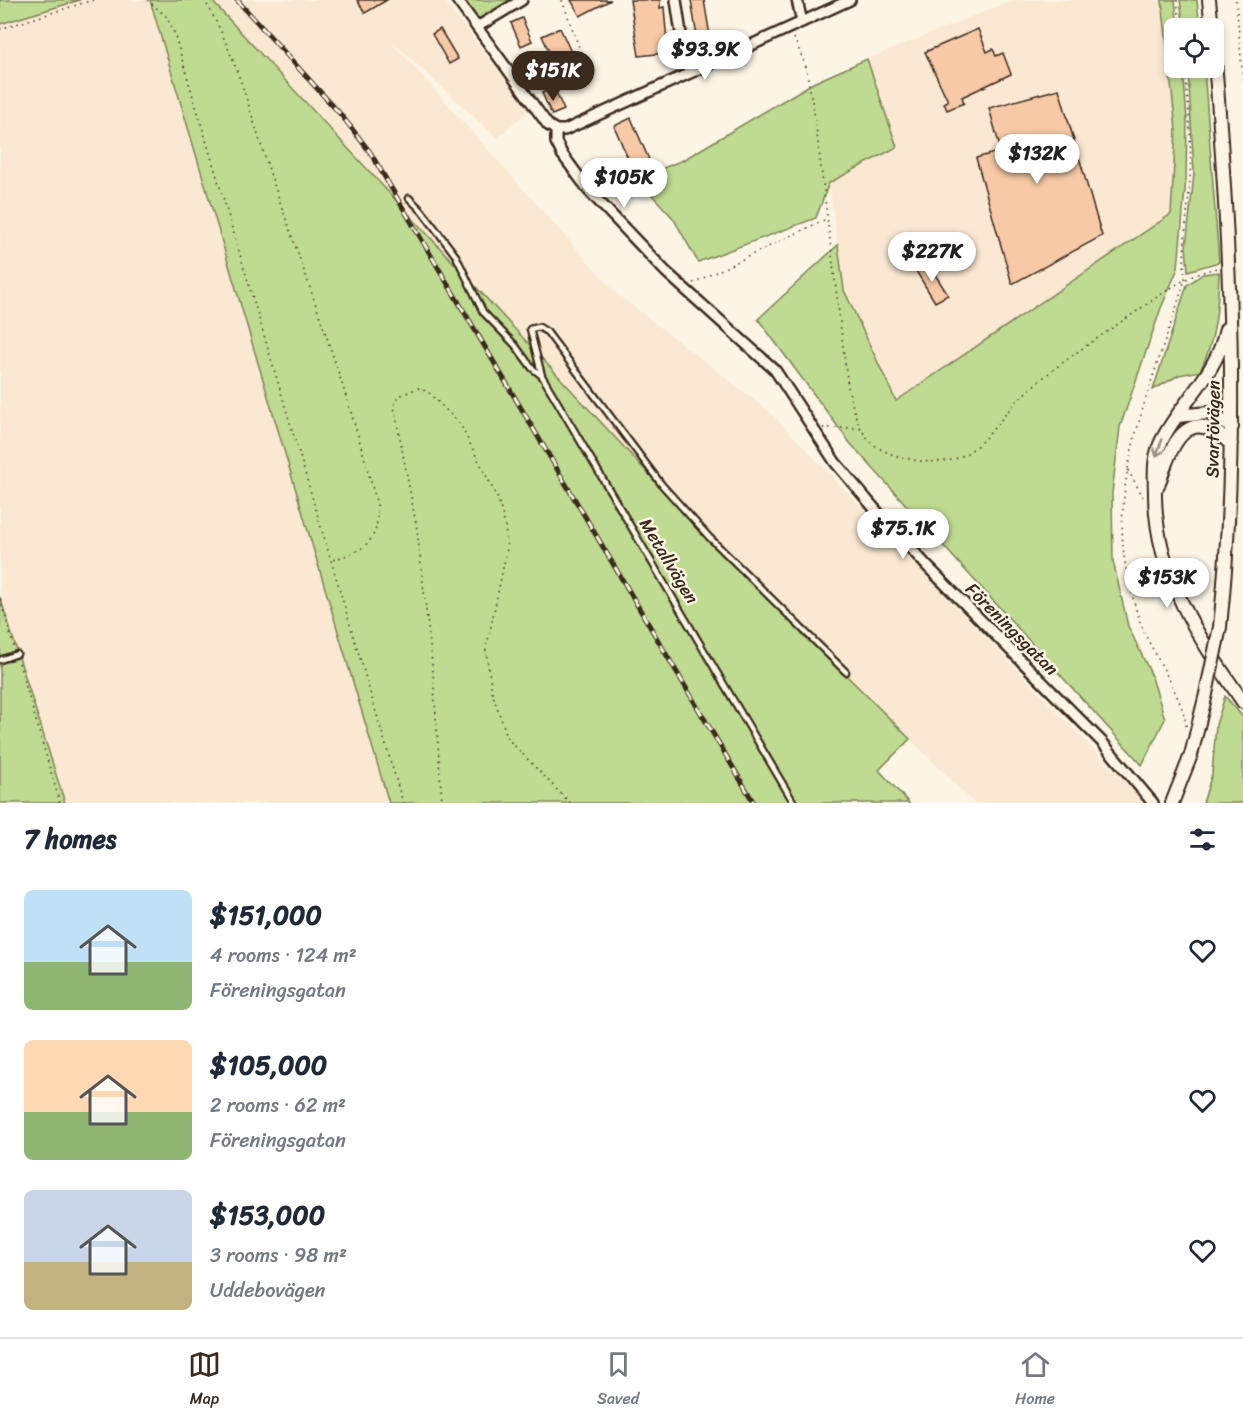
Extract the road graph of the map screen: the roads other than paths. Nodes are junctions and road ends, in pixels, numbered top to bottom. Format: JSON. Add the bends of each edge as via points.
{"nodes":[{"id":1,"x":457,"y":0,"type":"edge"},
{"id":2,"x":522,"y":0,"type":"edge"},
{"id":3,"x":676,"y":0,"type":"edge"},
{"id":4,"x":796,"y":0,"type":"edge"},
{"id":5,"x":850,"y":0,"type":"edge"},
{"id":6,"x":1209,"y":0,"type":"edge"},
{"id":7,"x":1211,"y":18,"type":"edge"},
{"id":8,"x":802,"y":22,"type":"junction"},
{"id":9,"x":477,"y":27,"type":"junction"},
{"id":10,"x":690,"y":73,"type":"junction"},
{"id":11,"x":1216,"y":78,"type":"edge"},
{"id":12,"x":556,"y":130,"type":"junction"},
{"id":13,"x":410,"y":198,"type":"dead end"},
{"id":14,"x":1230,"y":304,"type":"junction"},
{"id":15,"x":542,"y":376,"type":"junction"},
{"id":16,"x":1232,"y":384,"type":"junction"},
{"id":17,"x":1243,"y":392,"type":"edge"},
{"id":18,"x":1178,"y":416,"type":"junction"},
{"id":19,"x":1232,"y":427,"type":"junction"},
{"id":20,"x":1231,"y":444,"type":"junction"},
{"id":21,"x":1155,"y":492,"type":"junction"},
{"id":22,"x":17,"y":654,"type":"road end"},
{"id":23,"x":0,"y":660,"type":"edge"},
{"id":24,"x":846,"y":672,"type":"dead end"},
{"id":25,"x":1243,"y":702,"type":"edge"},
{"id":26,"x":794,"y":803,"type":"edge"},
{"id":27,"x":1153,"y":803,"type":"edge"},
{"id":28,"x":1172,"y":803,"type":"edge"}],
"edges":[{"from":1,"to":9,"type":"street","name":"Föreningsgatan"},
{"from":2,"to":9,"type":"street"},
{"from":3,"to":10,"type":"street"},
{"from":4,"to":8,"type":"street"},
{"from":5,"to":8,"type":"street"},
{"from":6,"to":7,"type":"main road"},
{"from":8,"to":10,"type":"street"},
{"from":9,"to":12,"type":"street","name":"Föreningsgatan","via":[[548,125]]},
{"from":10,"to":12,"type":"street","via":[[565,130]]},
{"from":11,"to":14,"type":"main road","name":"Svartövägen"},
{"from":12,"to":27,"type":"street","name":"Föreningsgatan","via":[[562,154],[590,192],[641,247],[775,370],[835,462],[927,566],[1102,742]]},
{"from":13,"to":15,"type":"lane","via":[[456,256],[483,312]]},
{"from":14,"to":16,"type":"main road","name":"Svartövägen"},
{"from":14,"to":18,"type":"main road","via":[[1218,357]]},
{"from":15,"to":24,"type":"lane","name":"Metallvägen","via":[[530,329],[539,327],[548,332],[662,485]]},
{"from":15,"to":26,"type":"lane","name":"Metallvägen"},
{"from":16,"to":17,"type":"main road"},
{"from":16,"to":19,"type":"main road","name":"Svartövägen"},
{"from":18,"to":19,"type":"main road","via":[[1208,413]]},
{"from":18,"to":21,"type":"main road","one_way":true,"via":[[1156,453]]},
{"from":19,"to":20,"type":"main road","name":"Svartövägen"},
{"from":20,"to":21,"type":"main road","via":[[1209,427],[1186,431],[1170,451]]},
{"from":20,"to":28,"type":"main road","name":"Svartövägen","bridge":true,"via":[[1228,554],[1220,627],[1191,755]]},
{"from":21,"to":25,"type":"main road","via":[[1157,532],[1173,586],[1199,636]]},
{"from":22,"to":23,"type":"lane"}]}
